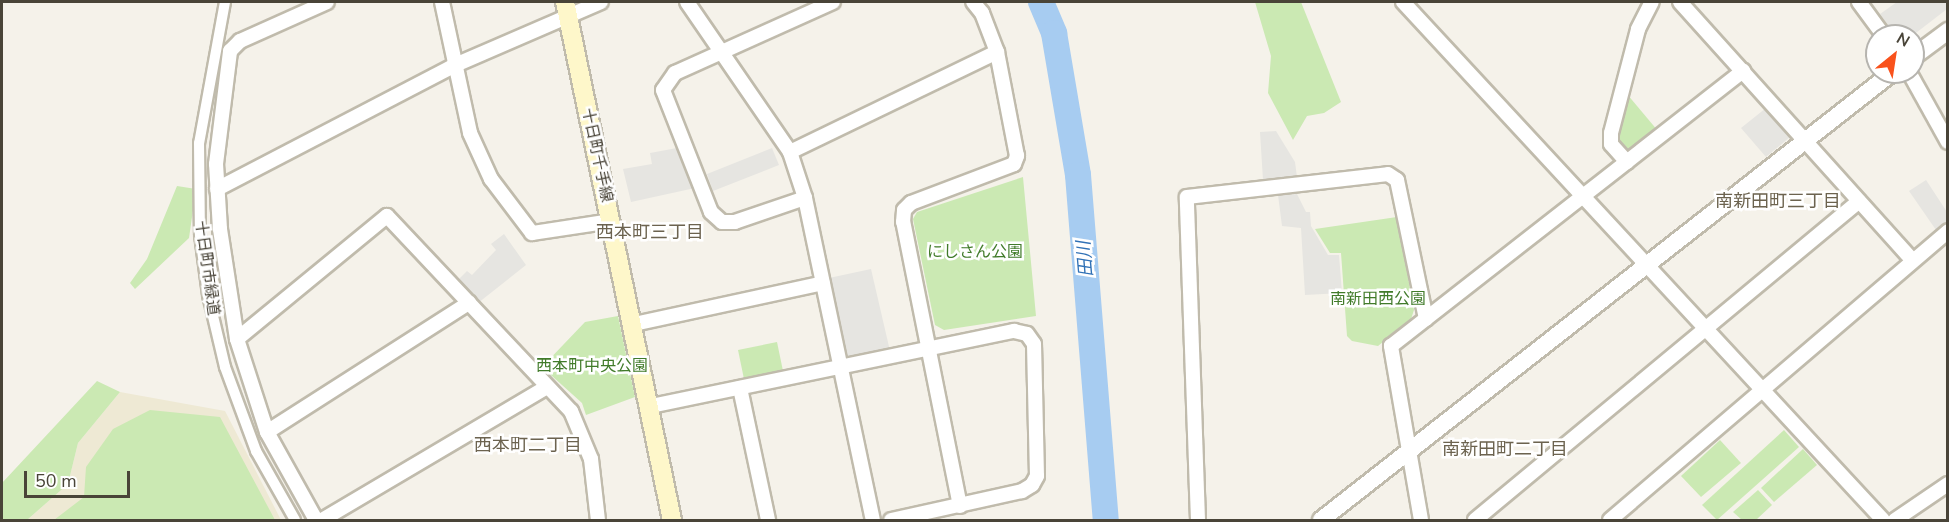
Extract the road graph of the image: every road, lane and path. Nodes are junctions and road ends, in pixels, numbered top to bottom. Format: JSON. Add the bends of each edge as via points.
{"nodes":[{"id":1,"x":225,"y":2,"type":"edge"},
{"id":2,"x":327,"y":2,"type":"edge"},
{"id":3,"x":442,"y":2,"type":"edge"},
{"id":4,"x":601,"y":2,"type":"edge"},
{"id":5,"x":687,"y":2,"type":"edge"},
{"id":6,"x":832,"y":2,"type":"edge"},
{"id":7,"x":973,"y":2,"type":"edge"},
{"id":8,"x":1403,"y":2,"type":"edge"},
{"id":9,"x":1652,"y":2,"type":"edge"},
{"id":10,"x":1680,"y":2,"type":"edge"},
{"id":11,"x":1858,"y":2,"type":"edge"},
{"id":12,"x":567,"y":9,"type":"edge"},
{"id":13,"x":1875,"y":24,"type":"edge"},
{"id":14,"x":1947,"y":30,"type":"edge"},
{"id":15,"x":1925,"y":47,"type":"edge"},
{"id":16,"x":997,"y":52,"type":"junction"},
{"id":17,"x":722,"y":53,"type":"junction"},
{"id":18,"x":453,"y":66,"type":"junction"},
{"id":19,"x":1743,"y":71,"type":"junction"},
{"id":20,"x":1877,"y":84,"type":"edge"},
{"id":21,"x":1916,"y":84,"type":"edge"},
{"id":22,"x":1805,"y":140,"type":"junction"},
{"id":23,"x":1947,"y":142,"type":"edge"},
{"id":24,"x":790,"y":152,"type":"junction"},
{"id":25,"x":1627,"y":162,"type":"junction"},
{"id":26,"x":217,"y":189,"type":"junction"},
{"id":27,"x":1583,"y":196,"type":"junction"},
{"id":28,"x":805,"y":198,"type":"junction"},
{"id":29,"x":1859,"y":201,"type":"junction"},
{"id":30,"x":611,"y":221,"type":"junction"},
{"id":31,"x":1947,"y":231,"type":"edge"},
{"id":32,"x":1911,"y":259,"type":"junction"},
{"id":33,"x":1645,"y":265,"type":"junction"},
{"id":34,"x":823,"y":283,"type":"junction"},
{"id":35,"x":469,"y":303,"type":"junction"},
{"id":36,"x":1426,"y":319,"type":"junction"},
{"id":37,"x":634,"y":324,"type":"junction"},
{"id":38,"x":1705,"y":330,"type":"junction"},
{"id":39,"x":237,"y":339,"type":"junction"},
{"id":40,"x":928,"y":348,"type":"junction"},
{"id":41,"x":841,"y":367,"type":"junction"},
{"id":42,"x":547,"y":387,"type":"junction"},
{"id":43,"x":740,"y":388,"type":"junction"},
{"id":44,"x":1761,"y":392,"type":"junction"},
{"id":45,"x":651,"y":406,"type":"junction"},
{"id":46,"x":267,"y":432,"type":"junction"},
{"id":47,"x":1409,"y":450,"type":"junction"},
{"id":48,"x":1947,"y":484,"type":"edge"},
{"id":49,"x":960,"y":506,"type":"junction"},
{"id":50,"x":295,"y":520,"type":"edge"},
{"id":51,"x":316,"y":520,"type":"edge"},
{"id":52,"x":322,"y":520,"type":"edge"},
{"id":53,"x":598,"y":520,"type":"edge"},
{"id":54,"x":672,"y":520,"type":"edge"},
{"id":55,"x":768,"y":520,"type":"edge"},
{"id":56,"x":873,"y":520,"type":"edge"},
{"id":57,"x":891,"y":520,"type":"edge"},
{"id":58,"x":1198,"y":520,"type":"edge"},
{"id":59,"x":1321,"y":520,"type":"edge"},
{"id":60,"x":1421,"y":520,"type":"edge"},
{"id":61,"x":1475,"y":520,"type":"edge"},
{"id":62,"x":1610,"y":520,"type":"edge"},
{"id":63,"x":1883,"y":520,"type":"edge"},
{"id":64,"x":1895,"y":520,"type":"edge"}],
"edges":[{"from":1,"to":50,"type":"street","name":"十日町市緑道","via":[[199,143],[200,235],[208,296],[225,367],[256,451]]},
{"from":2,"to":26,"type":"street","via":[[240,40],[230,51],[216,164]]},
{"from":3,"to":18,"type":"street"},
{"from":4,"to":12,"type":"street"},
{"from":5,"to":17,"type":"street"},
{"from":6,"to":17,"type":"street"},
{"from":7,"to":16,"type":"street","via":[[982,13]]},
{"from":8,"to":27,"type":"street"},
{"from":9,"to":25,"type":"street","via":[[1638,29],[1611,133],[1611,144]]},
{"from":10,"to":19,"type":"street"},
{"from":11,"to":13,"type":"street"},
{"from":12,"to":18,"type":"street"},
{"from":12,"to":30,"type":"main road","name":"十日町千手線"},
{"from":14,"to":15,"type":"street"},
{"from":16,"to":24,"type":"street"},
{"from":16,"to":40,"type":"street","via":[[1017,156],[1014,164],[911,203],[904,210]]},
{"from":17,"to":24,"type":"street"},
{"from":17,"to":28,"type":"street","via":[[675,73],[663,90],[711,212],[722,222],[735,222]]},
{"from":18,"to":26,"type":"street"},
{"from":18,"to":30,"type":"street","via":[[470,133],[491,178],[532,233]]},
{"from":19,"to":22,"type":"street"},
{"from":19,"to":25,"type":"street"},
{"from":20,"to":22,"type":"street"},
{"from":21,"to":23,"type":"street"},
{"from":22,"to":29,"type":"street"},
{"from":22,"to":33,"type":"street"},
{"from":24,"to":28,"type":"street"},
{"from":25,"to":27,"type":"street"},
{"from":26,"to":39,"type":"street"},
{"from":27,"to":33,"type":"street"},
{"from":27,"to":36,"type":"street"},
{"from":28,"to":34,"type":"street"},
{"from":29,"to":32,"type":"street"},
{"from":29,"to":38,"type":"street"},
{"from":30,"to":37,"type":"main road","name":"十日町千手線"},
{"from":31,"to":32,"type":"street"},
{"from":32,"to":44,"type":"street"},
{"from":33,"to":38,"type":"street"},
{"from":33,"to":47,"type":"street"},
{"from":34,"to":37,"type":"street"},
{"from":34,"to":41,"type":"street"},
{"from":35,"to":39,"type":"street","via":[[387,216]]},
{"from":35,"to":42,"type":"street"},
{"from":35,"to":46,"type":"street"},
{"from":36,"to":47,"type":"street","via":[[1391,346]]},
{"from":36,"to":58,"type":"street","via":[[1397,180],[1388,174],[1187,197]]},
{"from":37,"to":45,"type":"main road","name":"十日町千手線"},
{"from":38,"to":44,"type":"street"},
{"from":38,"to":61,"type":"street"},
{"from":39,"to":46,"type":"street"},
{"from":40,"to":41,"type":"street"},
{"from":40,"to":49,"type":"street"},
{"from":40,"to":49,"type":"street","via":[[1014,331],[1026,334],[1034,344],[1037,476],[1022,491]]},
{"from":41,"to":43,"type":"street"},
{"from":41,"to":56,"type":"street"},
{"from":42,"to":52,"type":"street"},
{"from":42,"to":53,"type":"street","via":[[571,411],[591,459]]},
{"from":43,"to":45,"type":"street"},
{"from":43,"to":55,"type":"street"},
{"from":44,"to":62,"type":"street"},
{"from":44,"to":63,"type":"street"},
{"from":45,"to":54,"type":"main road","name":"十日町千手線"},
{"from":46,"to":51,"type":"street"},
{"from":47,"to":59,"type":"street"},
{"from":47,"to":60,"type":"street"},
{"from":48,"to":64,"type":"street"},
{"from":49,"to":57,"type":"street"}]}
